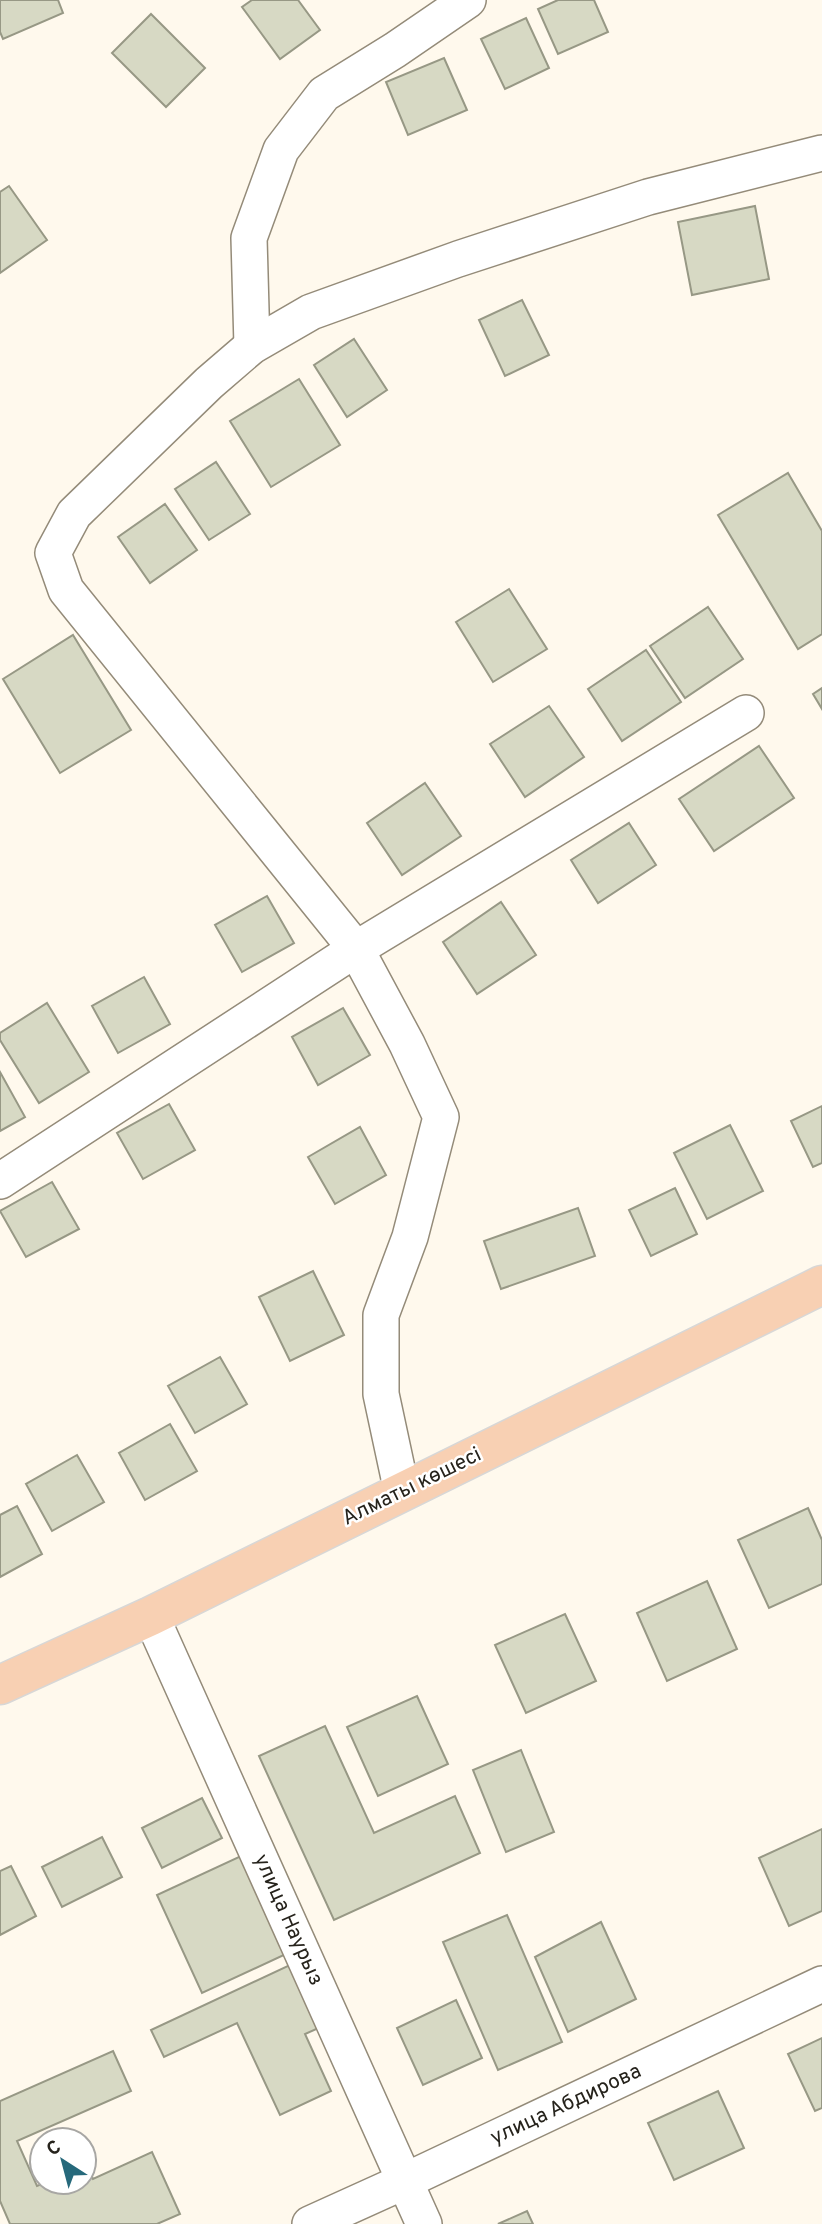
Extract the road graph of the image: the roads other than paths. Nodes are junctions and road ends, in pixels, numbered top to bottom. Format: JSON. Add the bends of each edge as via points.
{"nodes":[{"id":1,"x":468,"y":0,"type":"edge"},
{"id":2,"x":822,"y":153,"type":"edge"},
{"id":3,"x":252,"y":345,"type":"junction"},
{"id":4,"x":746,"y":713,"type":"dead end"},
{"id":5,"x":356,"y":949,"type":"junction"},
{"id":6,"x":0,"y":1181,"type":"edge"},
{"id":7,"x":822,"y":1284,"type":"edge"},
{"id":8,"x":402,"y":1492,"type":"junction"},
{"id":9,"x":151,"y":1616,"type":"junction"},
{"id":10,"x":0,"y":1685,"type":"edge"},
{"id":11,"x":822,"y":1984,"type":"edge"},
{"id":12,"x":405,"y":2181,"type":"junction"},
{"id":13,"x":310,"y":2224,"type":"edge"},
{"id":14,"x":424,"y":2224,"type":"edge"}],
"edges":[{"from":1,"to":3,"type":"street","via":[[324,94],[281,150],[249,237]]},
{"from":2,"to":3,"type":"street","via":[[648,197],[458,259],[311,312]]},
{"from":3,"to":5,"type":"street","via":[[74,514],[53,553],[66,590]]},
{"from":4,"to":5,"type":"street"},
{"from":5,"to":6,"type":"street"},
{"from":5,"to":8,"type":"street","via":[[441,1117],[410,1237],[381,1315],[381,1394]]},
{"from":7,"to":8,"type":"main road","name":"Алматы көшесі"},
{"from":8,"to":9,"type":"main road","name":"Алматы көшесі"},
{"from":9,"to":10,"type":"main road","name":"Алматы көшесі"},
{"from":9,"to":12,"type":"street","name":"улица Наурыз"},
{"from":11,"to":12,"type":"street","name":"улица Абдирова"},
{"from":12,"to":13,"type":"street","name":"улица Абдирова"},
{"from":12,"to":14,"type":"street","name":"улица Наурыз"}]}
